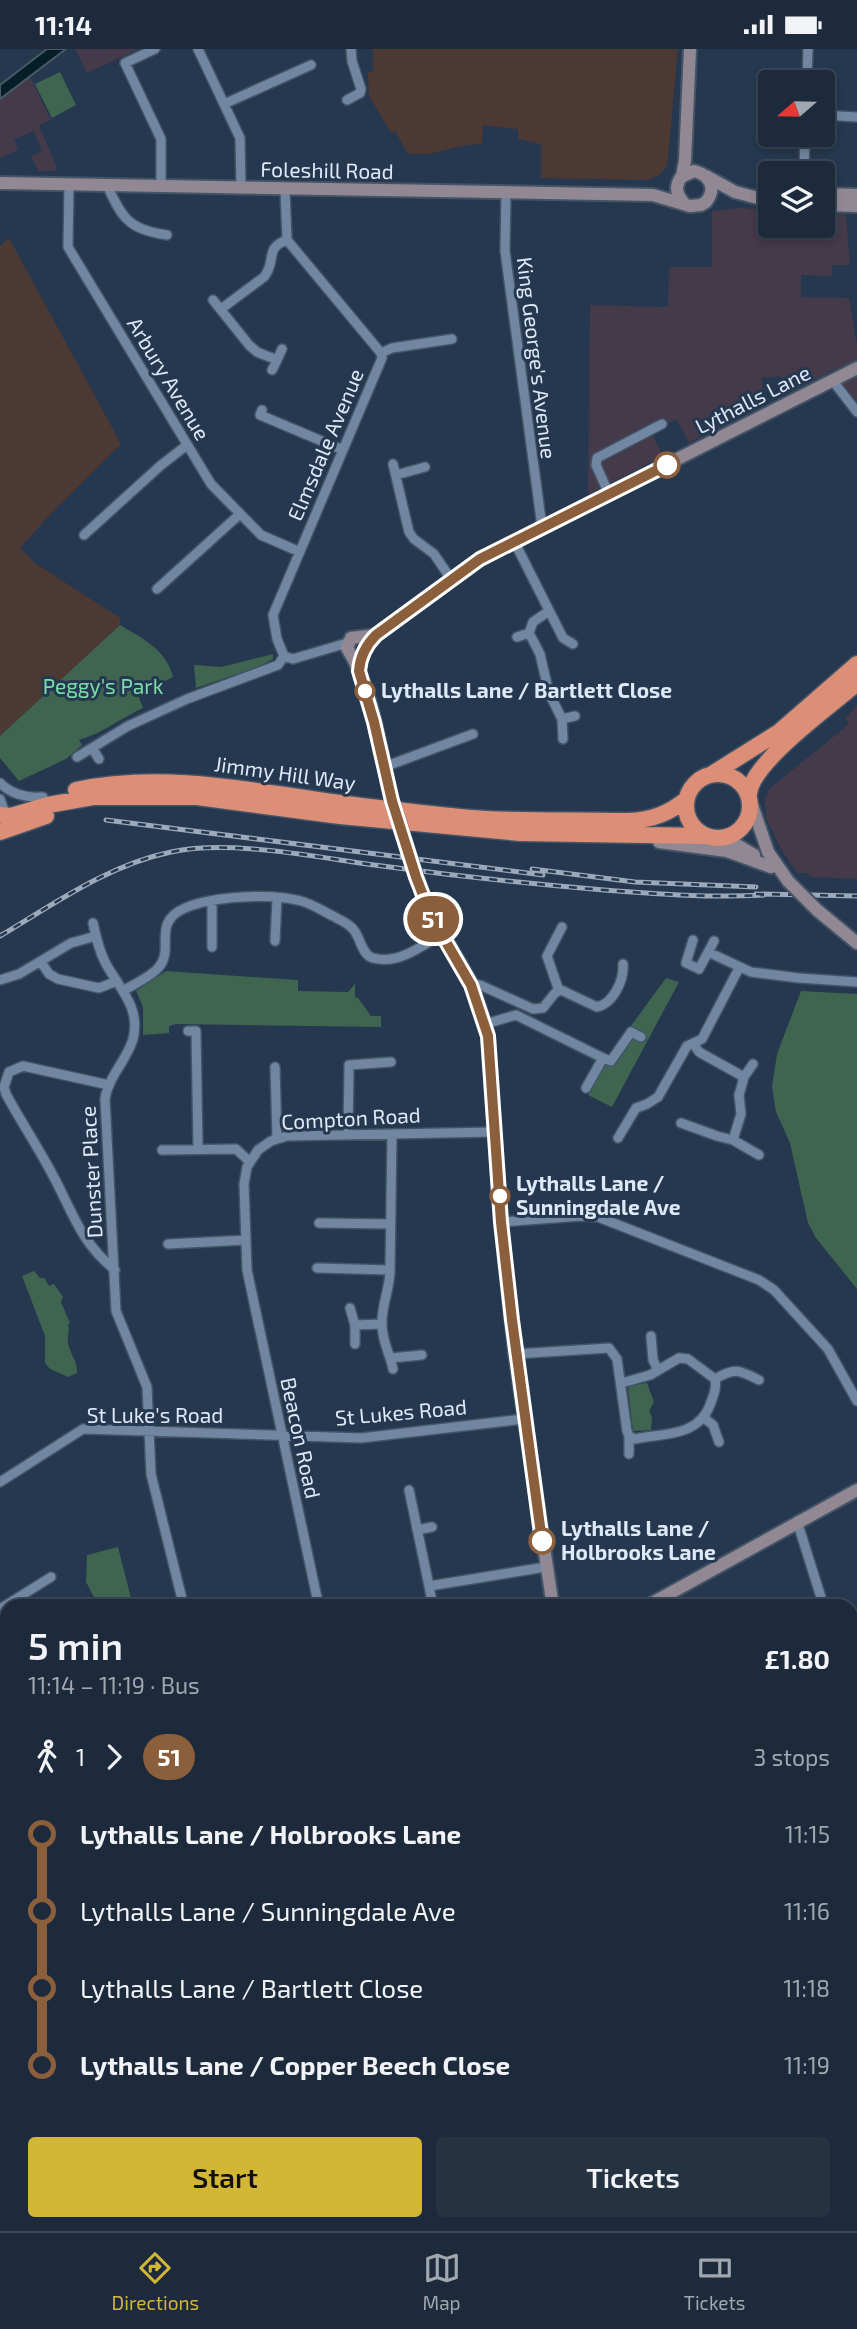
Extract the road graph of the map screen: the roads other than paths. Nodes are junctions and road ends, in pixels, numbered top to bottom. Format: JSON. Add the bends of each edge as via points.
{"nodes":[{"id":1,"x":155,"y":49,"type":"edge"},
{"id":2,"x":198,"y":49,"type":"edge"},
{"id":3,"x":352,"y":49,"type":"edge"},
{"id":4,"x":690,"y":49,"type":"edge"},
{"id":5,"x":808,"y":49,"type":"edge"},
{"id":6,"x":311,"y":65,"type":"dead end"},
{"id":7,"x":807,"y":70,"type":"edge"},
{"id":8,"x":347,"y":100,"type":"dead end"},
{"id":9,"x":224,"y":104,"type":"junction"},
{"id":10,"x":835,"y":116,"type":"edge"},
{"id":11,"x":857,"y":117,"type":"edge"},
{"id":12,"x":685,"y":142,"type":"junction"},
{"id":13,"x":705,"y":175,"type":"junction"},
{"id":14,"x":681,"y":176,"type":"junction"},
{"id":15,"x":0,"y":183,"type":"edge"},
{"id":16,"x":69,"y":184,"type":"junction"},
{"id":17,"x":107,"y":185,"type":"junction"},
{"id":18,"x":161,"y":187,"type":"junction"},
{"id":19,"x":241,"y":189,"type":"junction"},
{"id":20,"x":285,"y":190,"type":"junction"},
{"id":21,"x":506,"y":192,"type":"junction"},
{"id":22,"x":734,"y":192,"type":"junction"},
{"id":23,"x":835,"y":194,"type":"edge"},
{"id":24,"x":653,"y":195,"type":"junction"},
{"id":25,"x":751,"y":195,"type":"junction"},
{"id":26,"x":758,"y":195,"type":"edge"},
{"id":27,"x":857,"y":195,"type":"edge"},
{"id":28,"x":758,"y":197,"type":"edge"},
{"id":29,"x":710,"y":198,"type":"junction"},
{"id":30,"x":682,"y":202,"type":"junction"},
{"id":31,"x":835,"y":205,"type":"edge"},
{"id":32,"x":857,"y":206,"type":"edge"},
{"id":33,"x":167,"y":235,"type":"dead end"},
{"id":34,"x":287,"y":240,"type":"junction"},
{"id":35,"x":213,"y":300,"type":"dead end"},
{"id":36,"x":221,"y":309,"type":"junction"},
{"id":37,"x":452,"y":339,"type":"dead end"},
{"id":38,"x":282,"y":349,"type":"dead end"},
{"id":39,"x":381,"y":353,"type":"junction"},
{"id":40,"x":276,"y":360,"type":"junction"},
{"id":41,"x":857,"y":368,"type":"edge"},
{"id":42,"x":272,"y":370,"type":"dead end"},
{"id":43,"x":833,"y":381,"type":"junction"},
{"id":44,"x":857,"y":412,"type":"edge"},
{"id":45,"x":260,"y":415,"type":"dead end"},
{"id":46,"x":662,"y":424,"type":"dead end"},
{"id":47,"x":187,"y":445,"type":"junction"},
{"id":48,"x":343,"y":450,"type":"junction"},
{"id":49,"x":393,"y":464,"type":"dead end"},
{"id":50,"x":425,"y":467,"type":"dead end"},
{"id":51,"x":396,"y":475,"type":"junction"},
{"id":52,"x":609,"y":494,"type":"junction"},
{"id":53,"x":240,"y":514,"type":"junction"},
{"id":54,"x":542,"y":527,"type":"junction"},
{"id":55,"x":84,"y":535,"type":"dead end"},
{"id":56,"x":514,"y":541,"type":"junction"},
{"id":57,"x":300,"y":552,"type":"junction"},
{"id":58,"x":451,"y":579,"type":"junction"},
{"id":59,"x":157,"y":589,"type":"dead end"},
{"id":60,"x":549,"y":611,"type":"junction"},
{"id":61,"x":529,"y":633,"type":"junction"},
{"id":62,"x":517,"y":637,"type":"dead end"},
{"id":63,"x":573,"y":644,"type":"dead end"},
{"id":64,"x":355,"y":648,"type":"junction"},
{"id":65,"x":284,"y":656,"type":"junction"},
{"id":66,"x":857,"y":664,"type":"edge"},
{"id":67,"x":857,"y":683,"type":"edge"},
{"id":68,"x":575,"y":716,"type":"dead end"},
{"id":69,"x":562,"y":719,"type":"junction"},
{"id":70,"x":473,"y":734,"type":"dead end"},
{"id":71,"x":563,"y":739,"type":"dead end"},
{"id":72,"x":92,"y":748,"type":"junction"},
{"id":73,"x":77,"y":757,"type":"dead end"},
{"id":74,"x":99,"y":759,"type":"dead end"},
{"id":75,"x":384,"y":767,"type":"junction"},
{"id":76,"x":710,"y":775,"type":"junction"},
{"id":77,"x":0,"y":783,"type":"edge"},
{"id":78,"x":43,"y":797,"type":"junction"},
{"id":79,"x":687,"y":799,"type":"junction"},
{"id":80,"x":750,"y":799,"type":"junction"},
{"id":81,"x":2,"y":818,"type":"edge"},
{"id":82,"x":585,"y":836,"type":"junction"},
{"id":83,"x":705,"y":836,"type":"junction"},
{"id":84,"x":725,"y":838,"type":"junction"},
{"id":85,"x":771,"y":867,"type":"junction"},
{"id":86,"x":786,"y":879,"type":"junction"},
{"id":87,"x":277,"y":899,"type":"junction"},
{"id":88,"x":212,"y":901,"type":"junction"},
{"id":89,"x":93,"y":923,"type":"dead end"},
{"id":90,"x":562,"y":927,"type":"dead end"},
{"id":91,"x":442,"y":934,"type":"junction"},
{"id":92,"x":96,"y":936,"type":"junction"},
{"id":93,"x":854,"y":939,"type":"edge"},
{"id":94,"x":693,"y":940,"type":"dead end"},
{"id":95,"x":275,"y":941,"type":"dead end"},
{"id":96,"x":714,"y":941,"type":"dead end"},
{"id":97,"x":212,"y":947,"type":"dead end"},
{"id":98,"x":708,"y":952,"type":"junction"},
{"id":99,"x":41,"y":962,"type":"junction"},
{"id":100,"x":623,"y":964,"type":"dead end"},
{"id":101,"x":739,"y":968,"type":"junction"},
{"id":102,"x":857,"y":975,"type":"edge"},
{"id":103,"x":0,"y":980,"type":"edge"},
{"id":104,"x":117,"y":981,"type":"junction"},
{"id":105,"x":852,"y":981,"type":"edge"},
{"id":106,"x":471,"y":985,"type":"junction"},
{"id":107,"x":123,"y":991,"type":"junction"},
{"id":108,"x":559,"y":991,"type":"junction"},
{"id":109,"x":485,"y":1024,"type":"junction"},
{"id":110,"x":196,"y":1031,"type":"dead end"},
{"id":111,"x":641,"y":1037,"type":"dead end"},
{"id":112,"x":693,"y":1044,"type":"junction"},
{"id":113,"x":603,"y":1058,"type":"junction"},
{"id":114,"x":391,"y":1062,"type":"dead end"},
{"id":115,"x":753,"y":1064,"type":"dead end"},
{"id":116,"x":275,"y":1067,"type":"dead end"},
{"id":117,"x":744,"y":1077,"type":"junction"},
{"id":118,"x":109,"y":1085,"type":"junction"},
{"id":119,"x":586,"y":1089,"type":"dead end"},
{"id":120,"x":681,"y":1123,"type":"dead end"},
{"id":121,"x":495,"y":1132,"type":"junction"},
{"id":122,"x":348,"y":1134,"type":"junction"},
{"id":123,"x":392,"y":1134,"type":"junction"},
{"id":124,"x":277,"y":1138,"type":"junction"},
{"id":125,"x":618,"y":1138,"type":"dead end"},
{"id":126,"x":733,"y":1140,"type":"junction"},
{"id":127,"x":198,"y":1148,"type":"junction"},
{"id":128,"x":162,"y":1150,"type":"dead end"},
{"id":129,"x":759,"y":1155,"type":"dead end"},
{"id":130,"x":249,"y":1161,"type":"junction"},
{"id":131,"x":501,"y":1222,"type":"junction"},
{"id":132,"x":319,"y":1223,"type":"dead end"},
{"id":133,"x":390,"y":1224,"type":"junction"},
{"id":134,"x":246,"y":1240,"type":"junction"},
{"id":135,"x":168,"y":1244,"type":"dead end"},
{"id":136,"x":317,"y":1268,"type":"dead end"},
{"id":137,"x":115,"y":1270,"type":"junction"},
{"id":138,"x":390,"y":1270,"type":"junction"},
{"id":139,"x":350,"y":1308,"type":"dead end"},
{"id":140,"x":381,"y":1324,"type":"junction"},
{"id":141,"x":355,"y":1325,"type":"junction"},
{"id":142,"x":651,"y":1336,"type":"dead end"},
{"id":143,"x":355,"y":1344,"type":"dead end"},
{"id":144,"x":422,"y":1355,"type":"dead end"},
{"id":145,"x":515,"y":1355,"type":"junction"},
{"id":146,"x":391,"y":1358,"type":"junction"},
{"id":147,"x":393,"y":1369,"type":"dead end"},
{"id":148,"x":657,"y":1370,"type":"junction"},
{"id":149,"x":715,"y":1379,"type":"junction"},
{"id":150,"x":759,"y":1380,"type":"dead end"},
{"id":151,"x":622,"y":1383,"type":"junction"},
{"id":152,"x":857,"y":1401,"type":"edge"},
{"id":153,"x":704,"y":1418,"type":"junction"},
{"id":154,"x":524,"y":1419,"type":"junction"},
{"id":155,"x":148,"y":1431,"type":"junction"},
{"id":156,"x":281,"y":1436,"type":"junction"},
{"id":157,"x":629,"y":1436,"type":"junction"},
{"id":158,"x":719,"y":1442,"type":"dead end"},
{"id":159,"x":629,"y":1454,"type":"dead end"},
{"id":160,"x":0,"y":1482,"type":"edge"},
{"id":161,"x":409,"y":1490,"type":"dead end"},
{"id":162,"x":857,"y":1490,"type":"edge"},
{"id":163,"x":797,"y":1521,"type":"junction"},
{"id":164,"x":432,"y":1527,"type":"dead end"},
{"id":165,"x":417,"y":1530,"type":"junction"},
{"id":166,"x":546,"y":1567,"type":"junction"},
{"id":167,"x":51,"y":1577,"type":"dead end"},
{"id":168,"x":429,"y":1586,"type":"junction"},
{"id":169,"x":16,"y":1599,"type":"edge"},
{"id":170,"x":182,"y":1599,"type":"edge"},
{"id":171,"x":317,"y":1599,"type":"edge"},
{"id":172,"x":431,"y":1599,"type":"edge"},
{"id":173,"x":552,"y":1599,"type":"edge"},
{"id":174,"x":659,"y":1599,"type":"edge"},
{"id":175,"x":821,"y":1599,"type":"edge"}],
"edges":[{"from":1,"to":18,"type":"street","via":[[125,63],[161,139]]},
{"from":2,"to":9,"type":"street"},
{"from":3,"to":8,"type":"street","via":[[362,89]]},
{"from":4,"to":12,"type":"street"},
{"from":5,"to":7,"type":"street"},
{"from":6,"to":9,"type":"street"},
{"from":9,"to":19,"type":"street","via":[[242,142]]},
{"from":10,"to":11,"type":"street"},
{"from":12,"to":13,"type":"street"},
{"from":12,"to":14,"type":"street"},
{"from":13,"to":14,"type":"street","via":[[694,171]]},
{"from":13,"to":22,"type":"street"},
{"from":13,"to":29,"type":"street","via":[[711,184]]},
{"from":14,"to":24,"type":"street"},
{"from":14,"to":30,"type":"street","via":[[677,193]]},
{"from":15,"to":16,"type":"street","name":"Foleshill Road"},
{"from":16,"to":17,"type":"street","name":"Foleshill Road"},
{"from":16,"to":47,"type":"street","name":"Arbury Avenue","via":[[68,247]]},
{"from":17,"to":18,"type":"street","name":"Foleshill Road"},
{"from":17,"to":33,"type":"street","via":[[128,221],[139,230]]},
{"from":18,"to":19,"type":"street","name":"Foleshill Road"},
{"from":19,"to":20,"type":"street","name":"Foleshill Road"},
{"from":20,"to":21,"type":"street","name":"Foleshill Road"},
{"from":20,"to":34,"type":"street"},
{"from":21,"to":24,"type":"street","name":"Foleshill Road"},
{"from":21,"to":54,"type":"street","name":"King George's Avenue","via":[[505,251]]},
{"from":22,"to":25,"type":"street"},
{"from":22,"to":29,"type":"street"},
{"from":23,"to":27,"type":"street"},
{"from":24,"to":30,"type":"street","name":"Foleshill Road"},
{"from":25,"to":26,"type":"street"},
{"from":25,"to":28,"type":"street"},
{"from":29,"to":30,"type":"street","via":[[695,207]]},
{"from":31,"to":32,"type":"street"},
{"from":34,"to":36,"type":"street","via":[[271,253],[270,271]]},
{"from":34,"to":39,"type":"street","name":"Elmsdale Avenue"},
{"from":35,"to":36,"type":"street"},
{"from":36,"to":40,"type":"street","via":[[257,352]]},
{"from":37,"to":39,"type":"street"},
{"from":38,"to":40,"type":"street"},
{"from":39,"to":48,"type":"street","name":"Elmsdale Avenue"},
{"from":40,"to":42,"type":"street"},
{"from":41,"to":43,"type":"street","name":"Lythalls Lane"},
{"from":43,"to":44,"type":"street"},
{"from":43,"to":52,"type":"street","name":"Lythalls Lane"},
{"from":45,"to":48,"type":"street"},
{"from":46,"to":52,"type":"street","via":[[597,458]]},
{"from":47,"to":53,"type":"street","name":"Arbury Avenue","via":[[211,484]]},
{"from":47,"to":55,"type":"street"},
{"from":48,"to":57,"type":"street","name":"Elmsdale Avenue"},
{"from":49,"to":51,"type":"street"},
{"from":50,"to":51,"type":"street"},
{"from":51,"to":58,"type":"street","via":[[409,532],[434,554]]},
{"from":52,"to":54,"type":"street","name":"Lythalls Lane"},
{"from":53,"to":57,"type":"street","name":"Arbury Avenue","via":[[261,535]]},
{"from":53,"to":59,"type":"street"},
{"from":54,"to":56,"type":"street","name":"Lythalls Lane"},
{"from":56,"to":58,"type":"street","name":"Lythalls Lane"},
{"from":56,"to":60,"type":"street"},
{"from":57,"to":65,"type":"street","name":"Elmsdale Avenue","via":[[273,615]]},
{"from":58,"to":64,"type":"street","name":"Lythalls Lane"},
{"from":60,"to":61,"type":"street","via":[[533,622]]},
{"from":60,"to":63,"type":"street","via":[[563,638]]},
{"from":61,"to":62,"type":"street"},
{"from":61,"to":69,"type":"street"},
{"from":64,"to":65,"type":"street","via":[[333,647],[293,659]]},
{"from":64,"to":75,"type":"street"},
{"from":65,"to":72,"type":"street","via":[[278,665],[187,699]]},
{"from":66,"to":76,"type":"highway","via":[[779,732]]},
{"from":67,"to":80,"type":"highway","via":[[763,765],[751,782]]},
{"from":68,"to":69,"type":"street"},
{"from":69,"to":71,"type":"street"},
{"from":70,"to":75,"type":"street"},
{"from":72,"to":73,"type":"street"},
{"from":72,"to":74,"type":"street"},
{"from":75,"to":91,"type":"street","bridge":true,"via":[[423,896]]},
{"from":76,"to":79,"type":"highway","via":[[699,780]]},
{"from":76,"to":80,"type":"highway","via":[[729,776],[741,783]]},
{"from":77,"to":78,"type":"street","via":[[23,797]]},
{"from":78,"to":79,"type":"highway","name":"Jimmy Hill Way","via":[[102,785],[160,781],[485,819],[629,821],[649,820]]},
{"from":78,"to":81,"type":"highway","name":"Jimmy Hill Way"},
{"from":79,"to":83,"type":"highway","via":[[689,819]]},
{"from":80,"to":84,"type":"highway","via":[[746,823]]},
{"from":80,"to":86,"type":"street","via":[[768,852]]},
{"from":81,"to":82,"type":"highway","name":"Jimmy Hill Way","via":[[75,799],[197,797],[439,827]]},
{"from":82,"to":83,"type":"highway","name":"Jimmy Hill Way"},
{"from":82,"to":85,"type":"street","via":[[717,849]]},
{"from":83,"to":84,"type":"highway"},
{"from":84,"to":85,"type":"street"},
{"from":85,"to":86,"type":"street"},
{"from":86,"to":93,"type":"street","bridge":true},
{"from":87,"to":88,"type":"street"},
{"from":87,"to":91,"type":"street","via":[[302,901],[348,924],[372,958],[402,956]]},
{"from":87,"to":95,"type":"street"},
{"from":88,"to":97,"type":"street"},
{"from":88,"to":107,"type":"street","via":[[170,918],[160,966]]},
{"from":89,"to":92,"type":"street","name":"Dunster Place"},
{"from":90,"to":108,"type":"street","via":[[547,956]]},
{"from":91,"to":106,"type":"street"},
{"from":92,"to":99,"type":"street","via":[[71,943]]},
{"from":92,"to":104,"type":"street","name":"Dunster Place"},
{"from":94,"to":98,"type":"street","via":[[686,963],[699,969]]},
{"from":96,"to":98,"type":"street"},
{"from":98,"to":101,"type":"street"},
{"from":99,"to":103,"type":"street"},
{"from":99,"to":104,"type":"street","via":[[58,979],[99,988]]},
{"from":100,"to":108,"type":"street","via":[[624,974],[610,1001],[602,1006]]},
{"from":101,"to":105,"type":"street"},
{"from":101,"to":112,"type":"street","via":[[702,1039]]},
{"from":102,"to":105,"type":"street"},
{"from":104,"to":107,"type":"street","name":"Dunster Place"},
{"from":106,"to":108,"type":"street","via":[[538,1010]]},
{"from":106,"to":109,"type":"street"},
{"from":107,"to":118,"type":"street","name":"Dunster Place","via":[[134,1011],[133,1038]]},
{"from":109,"to":113,"type":"street","via":[[516,1015]]},
{"from":109,"to":121,"type":"street"},
{"from":110,"to":127,"type":"street"},
{"from":111,"to":113,"type":"street","via":[[631,1032],[611,1061]]},
{"from":112,"to":117,"type":"street"},
{"from":112,"to":125,"type":"street","via":[[661,1093],[636,1108]]},
{"from":113,"to":119,"type":"street"},
{"from":114,"to":122,"type":"street","via":[[349,1065]]},
{"from":115,"to":117,"type":"street"},
{"from":116,"to":124,"type":"street"},
{"from":117,"to":126,"type":"street","via":[[740,1125]]},
{"from":118,"to":137,"type":"street","name":"Dunster Place","via":[[105,1098]]},
{"from":118,"to":137,"type":"street","via":[[23,1066],[9,1072],[4,1087],[86,1243]]},
{"from":120,"to":126,"type":"street"},
{"from":121,"to":123,"type":"street","name":"Compton Road"},
{"from":121,"to":131,"type":"street"},
{"from":122,"to":123,"type":"street","name":"Compton Road"},
{"from":122,"to":124,"type":"street","name":"Compton Road"},
{"from":123,"to":133,"type":"street"},
{"from":124,"to":130,"type":"street","name":"Compton Road"},
{"from":126,"to":129,"type":"street"},
{"from":127,"to":128,"type":"street"},
{"from":127,"to":130,"type":"street","via":[[236,1149]]},
{"from":130,"to":134,"type":"street","via":[[244,1184]]},
{"from":131,"to":145,"type":"street"},
{"from":131,"to":152,"type":"street","via":[[598,1217],[759,1280],[774,1290],[828,1349]]},
{"from":132,"to":133,"type":"street"},
{"from":133,"to":138,"type":"street"},
{"from":134,"to":135,"type":"street"},
{"from":134,"to":156,"type":"street","name":"Beacon Road","via":[[248,1277]]},
{"from":136,"to":138,"type":"street"},
{"from":137,"to":155,"type":"street","name":"Dunster Place","via":[[116,1311],[147,1387]]},
{"from":138,"to":140,"type":"street"},
{"from":139,"to":141,"type":"street"},
{"from":140,"to":141,"type":"street"},
{"from":140,"to":146,"type":"street"},
{"from":141,"to":143,"type":"street"},
{"from":142,"to":148,"type":"street"},
{"from":144,"to":146,"type":"street"},
{"from":145,"to":151,"type":"street","via":[[609,1348],[617,1359]]},
{"from":145,"to":154,"type":"street"},
{"from":146,"to":147,"type":"street"},
{"from":148,"to":149,"type":"street","via":[[679,1358],[688,1359]]},
{"from":148,"to":151,"type":"street"},
{"from":149,"to":150,"type":"street","via":[[729,1370]]},
{"from":149,"to":153,"type":"street"},
{"from":151,"to":157,"type":"street"},
{"from":153,"to":157,"type":"street","via":[[688,1429],[635,1439]]},
{"from":153,"to":158,"type":"street","via":[[713,1425]]},
{"from":154,"to":156,"type":"street","name":"St Lukes Road","via":[[360,1438]]},
{"from":154,"to":166,"type":"street"},
{"from":155,"to":156,"type":"street","name":"St Luke's Road"},
{"from":155,"to":160,"type":"street","name":"St Luke's Road","via":[[83,1429]]},
{"from":155,"to":170,"type":"street","name":"Dunster Place","via":[[152,1474]]},
{"from":156,"to":171,"type":"street","name":"Beacon Road"},
{"from":157,"to":159,"type":"street"},
{"from":161,"to":165,"type":"street"},
{"from":162,"to":163,"type":"street"},
{"from":163,"to":174,"type":"street"},
{"from":163,"to":175,"type":"street"},
{"from":164,"to":165,"type":"street"},
{"from":165,"to":168,"type":"street"},
{"from":166,"to":168,"type":"street"},
{"from":166,"to":173,"type":"street"},
{"from":167,"to":169,"type":"street"},
{"from":168,"to":172,"type":"street"}]}
